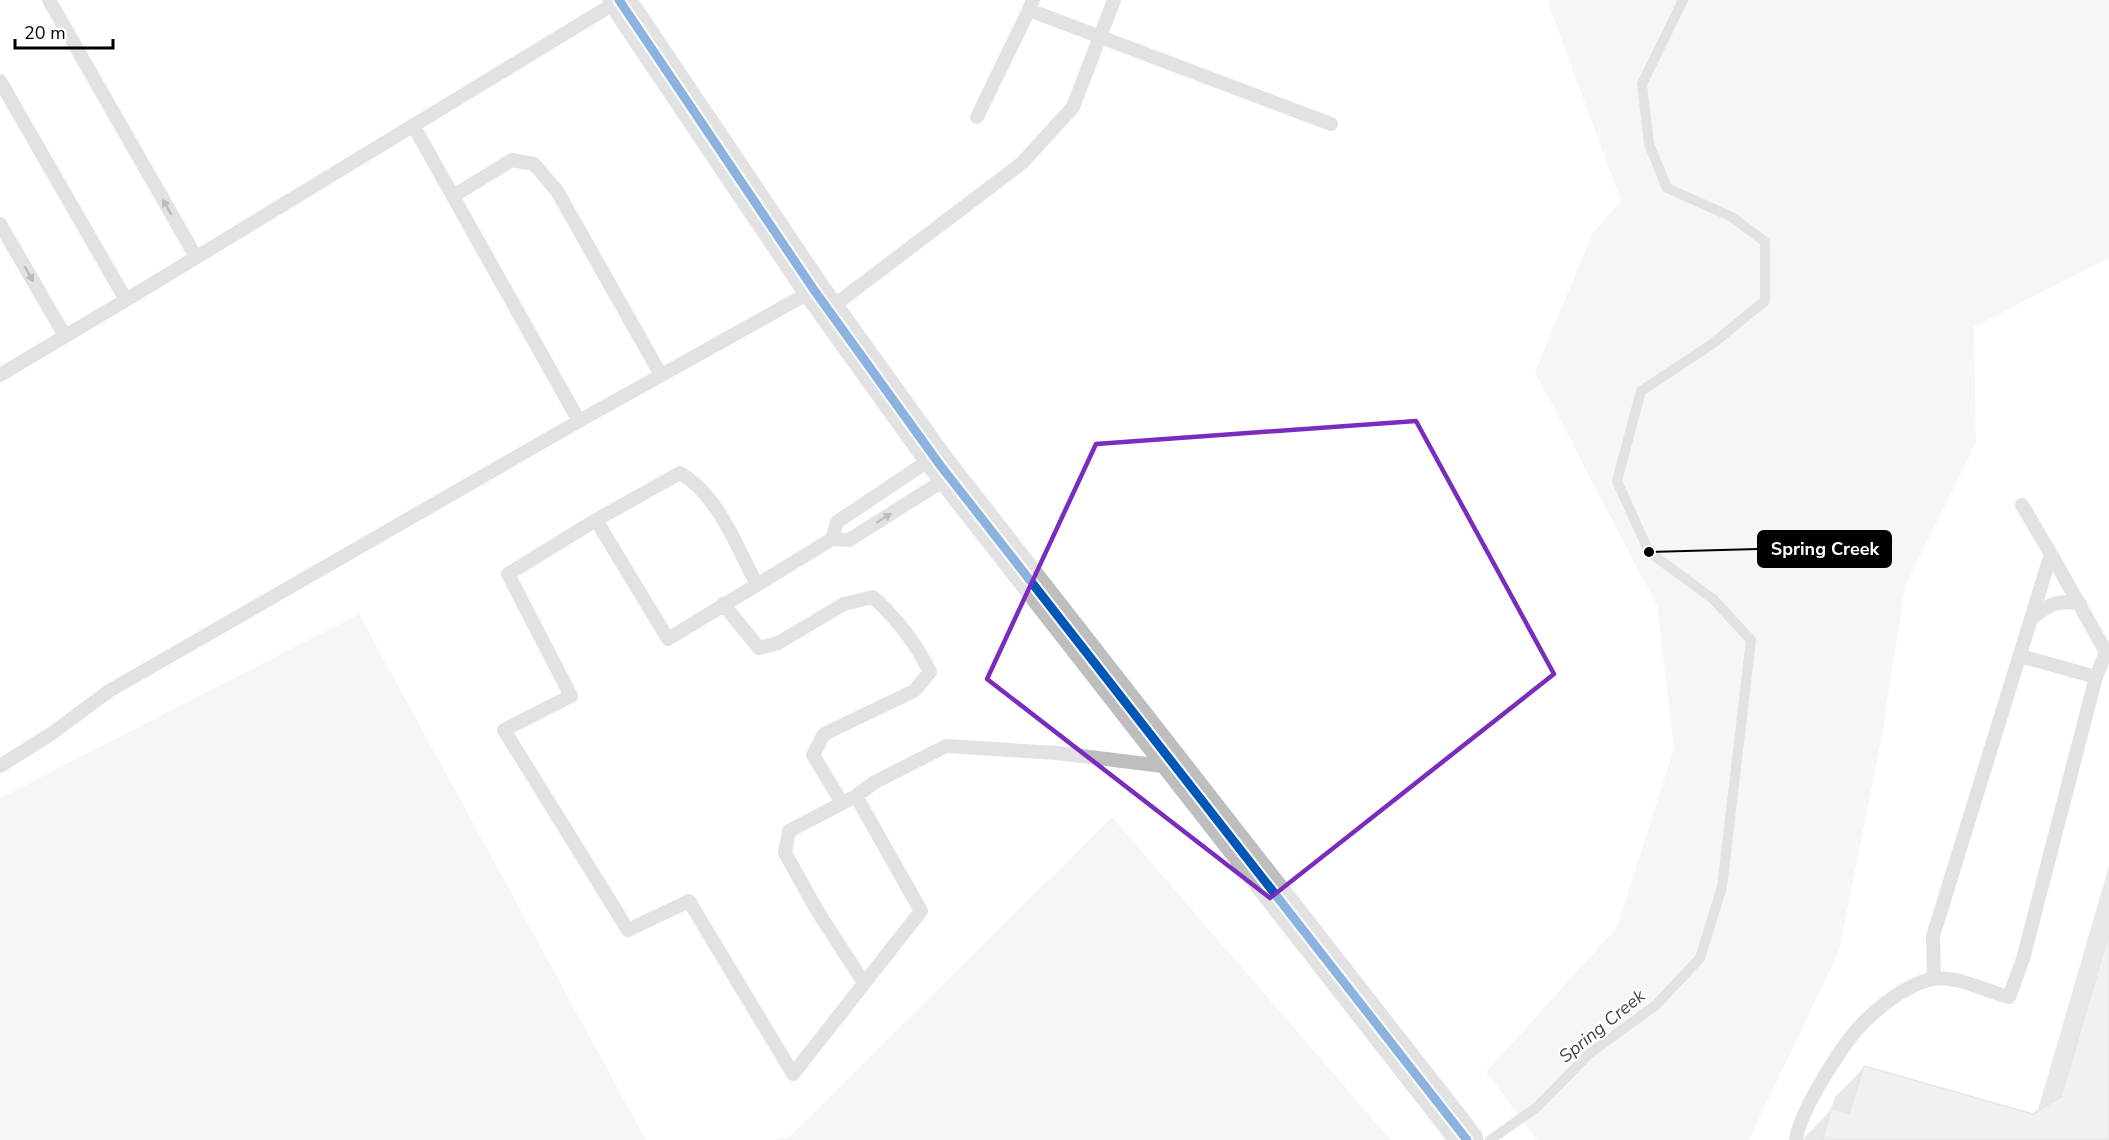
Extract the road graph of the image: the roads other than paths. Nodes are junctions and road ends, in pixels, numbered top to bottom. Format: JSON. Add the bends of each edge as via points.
{"nodes":[{"id":1,"x":49,"y":0,"type":"edge"},
{"id":2,"x":619,"y":0,"type":"edge"},
{"id":3,"x":1114,"y":0,"type":"edge"},
{"id":4,"x":1031,"y":5,"type":"edge"},
{"id":5,"x":1099,"y":35,"type":"junction"},
{"id":6,"x":0,"y":81,"type":"edge"},
{"id":7,"x":977,"y":117,"type":"dead end"},
{"id":8,"x":1331,"y":124,"type":"dead end"},
{"id":9,"x":413,"y":125,"type":"junction"},
{"id":10,"x":453,"y":196,"type":"junction"},
{"id":11,"x":0,"y":224,"type":"edge"},
{"id":12,"x":196,"y":257,"type":"junction"},
{"id":13,"x":126,"y":300,"type":"junction"},
{"id":14,"x":821,"y":300,"type":"junction"},
{"id":15,"x":65,"y":336,"type":"junction"},
{"id":16,"x":0,"y":375,"type":"edge"},
{"id":17,"x":662,"y":375,"type":"junction"},
{"id":18,"x":579,"y":421,"type":"junction"},
{"id":19,"x":941,"y":467,"type":"junction"},
{"id":20,"x":2022,"y":505,"type":"dead end"},
{"id":21,"x":596,"y":520,"type":"junction"},
{"id":22,"x":832,"y":539,"type":"junction"},
{"id":23,"x":2051,"y":554,"type":"junction"},
{"id":24,"x":756,"y":583,"type":"junction"},
{"id":25,"x":723,"y":604,"type":"junction"},
{"id":26,"x":2079,"y":604,"type":"junction"},
{"id":27,"x":2032,"y":618,"type":"junction"},
{"id":28,"x":2020,"y":656,"type":"junction"},
{"id":29,"x":2096,"y":677,"type":"junction"},
{"id":30,"x":0,"y":766,"type":"edge"},
{"id":31,"x":1176,"y":768,"type":"junction"},
{"id":32,"x":856,"y":796,"type":"junction"},
{"id":33,"x":842,"y":802,"type":"junction"},
{"id":34,"x":1934,"y":978,"type":"junction"},
{"id":35,"x":864,"y":983,"type":"junction"},
{"id":36,"x":1467,"y":1140,"type":"edge"},
{"id":37,"x":1796,"y":1140,"type":"edge"}],
"edges":[{"from":12,"to":1,"type":"lane","one_way":true},
{"from":2,"to":9,"type":"lane"},
{"from":2,"to":14,"type":"street"},
{"from":3,"to":5,"type":"lane"},
{"from":4,"to":5,"type":"lane"},
{"from":4,"to":7,"type":"lane"},
{"from":5,"to":8,"type":"lane"},
{"from":5,"to":14,"type":"lane","via":[[1072,107],[1022,163]]},
{"from":6,"to":13,"type":"lane"},
{"from":9,"to":10,"type":"lane"},
{"from":9,"to":12,"type":"lane"},
{"from":10,"to":17,"type":"lane","via":[[512,160],[534,164],[557,191]]},
{"from":10,"to":18,"type":"lane"},
{"from":11,"to":15,"type":"lane","one_way":true},
{"from":12,"to":13,"type":"lane"},
{"from":13,"to":15,"type":"lane"},
{"from":14,"to":17,"type":"lane"},
{"from":14,"to":19,"type":"street"},
{"from":15,"to":16,"type":"lane"},
{"from":17,"to":18,"type":"lane"},
{"from":18,"to":30,"type":"lane","via":[[109,691]]},
{"from":22,"to":19,"type":"lane","one_way":true,"via":[[849,540]]},
{"from":19,"to":22,"type":"lane","via":[[837,522]]},
{"from":19,"to":31,"type":"street"},
{"from":20,"to":23,"type":"lane"},
{"from":21,"to":24,"type":"lane","via":[[680,473],[695,482],[711,500]]},
{"from":21,"to":25,"type":"lane","via":[[668,639]]},
{"from":21,"to":35,"type":"lane","via":[[508,574],[571,696],[504,730],[628,930],[689,901],[793,1074]]},
{"from":22,"to":24,"type":"lane"},
{"from":23,"to":26,"type":"lane"},
{"from":23,"to":27,"type":"lane"},
{"from":24,"to":25,"type":"lane"},
{"from":25,"to":33,"type":"lane","via":[[759,648],[778,643],[844,604],[873,597],[920,652],[930,672],[914,691],[824,734],[813,755]]},
{"from":26,"to":27,"type":"lane","via":[[2068,600],[2054,602]]},
{"from":26,"to":29,"type":"lane","via":[[2106,652]]},
{"from":27,"to":28,"type":"lane"},
{"from":28,"to":29,"type":"lane"},
{"from":28,"to":34,"type":"lane","via":[[1933,936]]},
{"from":29,"to":34,"type":"lane","via":[[2023,959],[2008,997]]},
{"from":31,"to":32,"type":"lane","via":[[1057,753],[946,746],[875,782]]},
{"from":31,"to":36,"type":"street"},
{"from":32,"to":33,"type":"lane"},
{"from":32,"to":35,"type":"lane","via":[[921,911]]},
{"from":33,"to":35,"type":"lane","via":[[789,831],[785,853]]},
{"from":34,"to":37,"type":"lane","via":[[1887,1002],[1865,1020],[1815,1092],[1798,1125]]}]}
